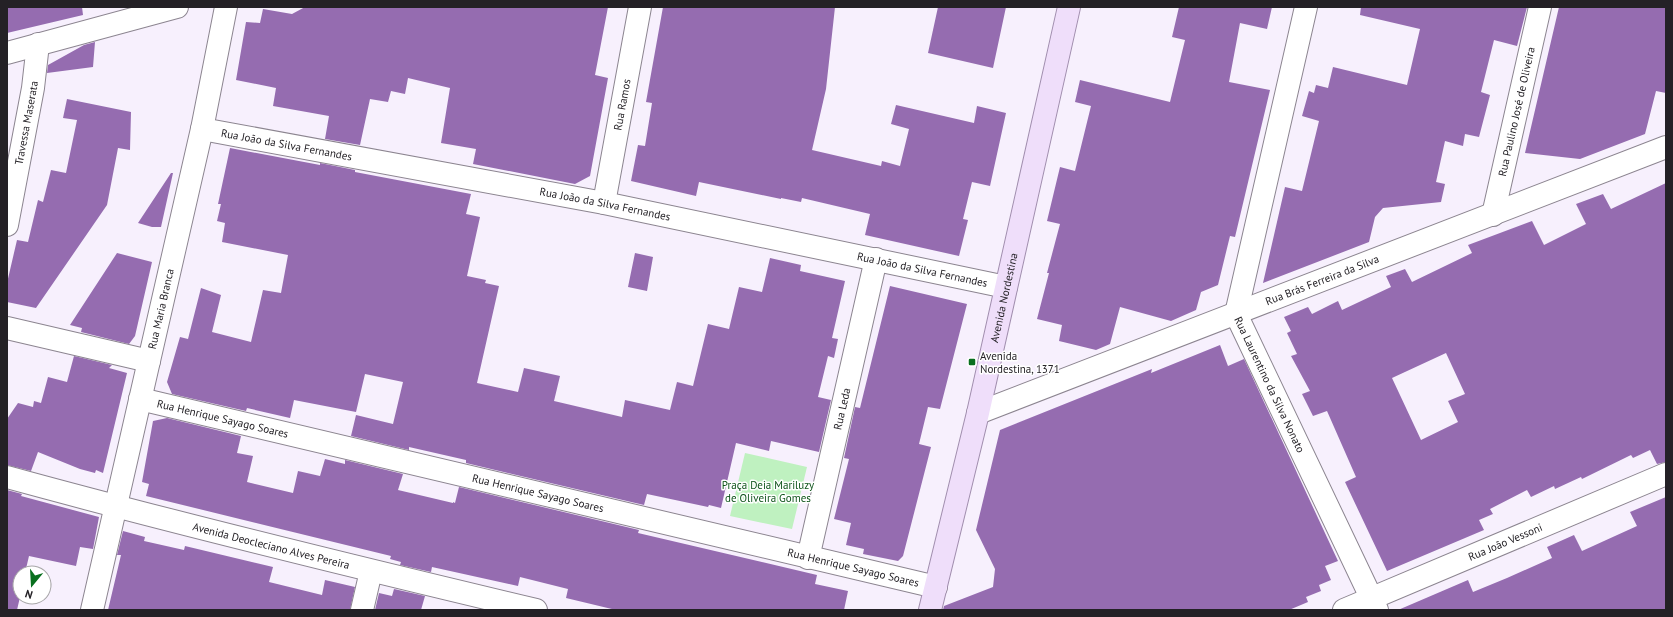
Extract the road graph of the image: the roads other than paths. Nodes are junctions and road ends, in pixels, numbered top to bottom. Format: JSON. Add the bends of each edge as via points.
{"nodes":[{"id":1,"x":177,"y":7,"type":"edge"},
{"id":2,"x":226,"y":7,"type":"edge"},
{"id":3,"x":640,"y":7,"type":"edge"},
{"id":4,"x":1069,"y":7,"type":"edge"},
{"id":5,"x":1306,"y":7,"type":"edge"},
{"id":6,"x":1540,"y":7,"type":"edge"},
{"id":7,"x":38,"y":44,"type":"junction"},
{"id":8,"x":7,"y":53,"type":"edge"},
{"id":9,"x":202,"y":128,"type":"junction"},
{"id":10,"x":1666,"y":147,"type":"edge"},
{"id":11,"x":604,"y":203,"type":"junction"},
{"id":12,"x":1493,"y":215,"type":"junction"},
{"id":13,"x":7,"y":225,"type":"edge"},
{"id":14,"x":876,"y":259,"type":"junction"},
{"id":15,"x":1006,"y":286,"type":"junction"},
{"id":16,"x":1236,"y":314,"type":"junction"},
{"id":17,"x":7,"y":328,"type":"edge"},
{"id":18,"x":149,"y":361,"type":"junction"},
{"id":19,"x":140,"y":399,"type":"junction"},
{"id":20,"x":978,"y":413,"type":"junction"},
{"id":21,"x":1666,"y":474,"type":"edge"},
{"id":22,"x":7,"y":476,"type":"edge"},
{"id":23,"x":115,"y":507,"type":"junction"},
{"id":24,"x":808,"y":558,"type":"junction"},
{"id":25,"x":371,"y":571,"type":"junction"},
{"id":26,"x":936,"y":587,"type":"junction"},
{"id":27,"x":1375,"y":604,"type":"edge"},
{"id":28,"x":92,"y":610,"type":"edge"},
{"id":29,"x":362,"y":610,"type":"edge"},
{"id":30,"x":536,"y":610,"type":"edge"},
{"id":31,"x":930,"y":610,"type":"edge"},
{"id":32,"x":1344,"y":610,"type":"edge"}],
"edges":[{"from":1,"to":7,"type":"street"},
{"from":2,"to":9,"type":"street","name":"Rua Maria Branca"},
{"from":3,"to":11,"type":"street","name":"Rua Ramos"},
{"from":4,"to":15,"type":"main road","name":"Avenida Nordestina"},
{"from":5,"to":16,"type":"street","name":"Rua Laurentino da Silva Nonato"},
{"from":6,"to":12,"type":"street","name":"Rua Paulino José de Oliveira"},
{"from":7,"to":8,"type":"street"},
{"from":7,"to":13,"type":"street","name":"Travessa Maserata","via":[[33,88]]},
{"from":9,"to":11,"type":"street","name":"Rua João da Silva Fernandes"},
{"from":9,"to":18,"type":"street","name":"Rua Maria Branca"},
{"from":10,"to":12,"type":"street","name":"Rua Brás Ferreira da Silva"},
{"from":11,"to":14,"type":"street","name":"Rua João da Silva Fernandes"},
{"from":12,"to":16,"type":"street","name":"Rua Brás Ferreira da Silva"},
{"from":14,"to":15,"type":"street","name":"Rua João da Silva Fernandes"},
{"from":14,"to":24,"type":"street","name":"Rua Leda"},
{"from":15,"to":20,"type":"main road","name":"Avenida Nordestina"},
{"from":16,"to":20,"type":"street","name":"Rua Brás Ferreira da Silva"},
{"from":16,"to":27,"type":"street","name":"Rua Laurentino da Silva Nonato"},
{"from":17,"to":18,"type":"street"},
{"from":18,"to":19,"type":"street","name":"Rua Maria Branca"},
{"from":19,"to":23,"type":"street","name":"Rua Maria Branca"},
{"from":19,"to":24,"type":"street","name":"Rua Henrique Sayago Soares"},
{"from":20,"to":26,"type":"main road","name":"Avenida Nordestina"},
{"from":21,"to":27,"type":"street","name":"Rua João Vessoni"},
{"from":22,"to":23,"type":"street","name":"Avenida Deocleciano Alves Pereira"},
{"from":23,"to":25,"type":"street","name":"Avenida Deocleciano Alves Pereira"},
{"from":23,"to":28,"type":"street","name":"Rua Maria Branca"},
{"from":24,"to":26,"type":"street","name":"Rua Henrique Sayago Soares"},
{"from":25,"to":29,"type":"street"},
{"from":25,"to":30,"type":"street","name":"Avenida Deocleciano Alves Pereira"},
{"from":26,"to":31,"type":"main road","name":"Avenida Nordestina"},
{"from":27,"to":32,"type":"street","name":"Rua João Vessoni"}]}
